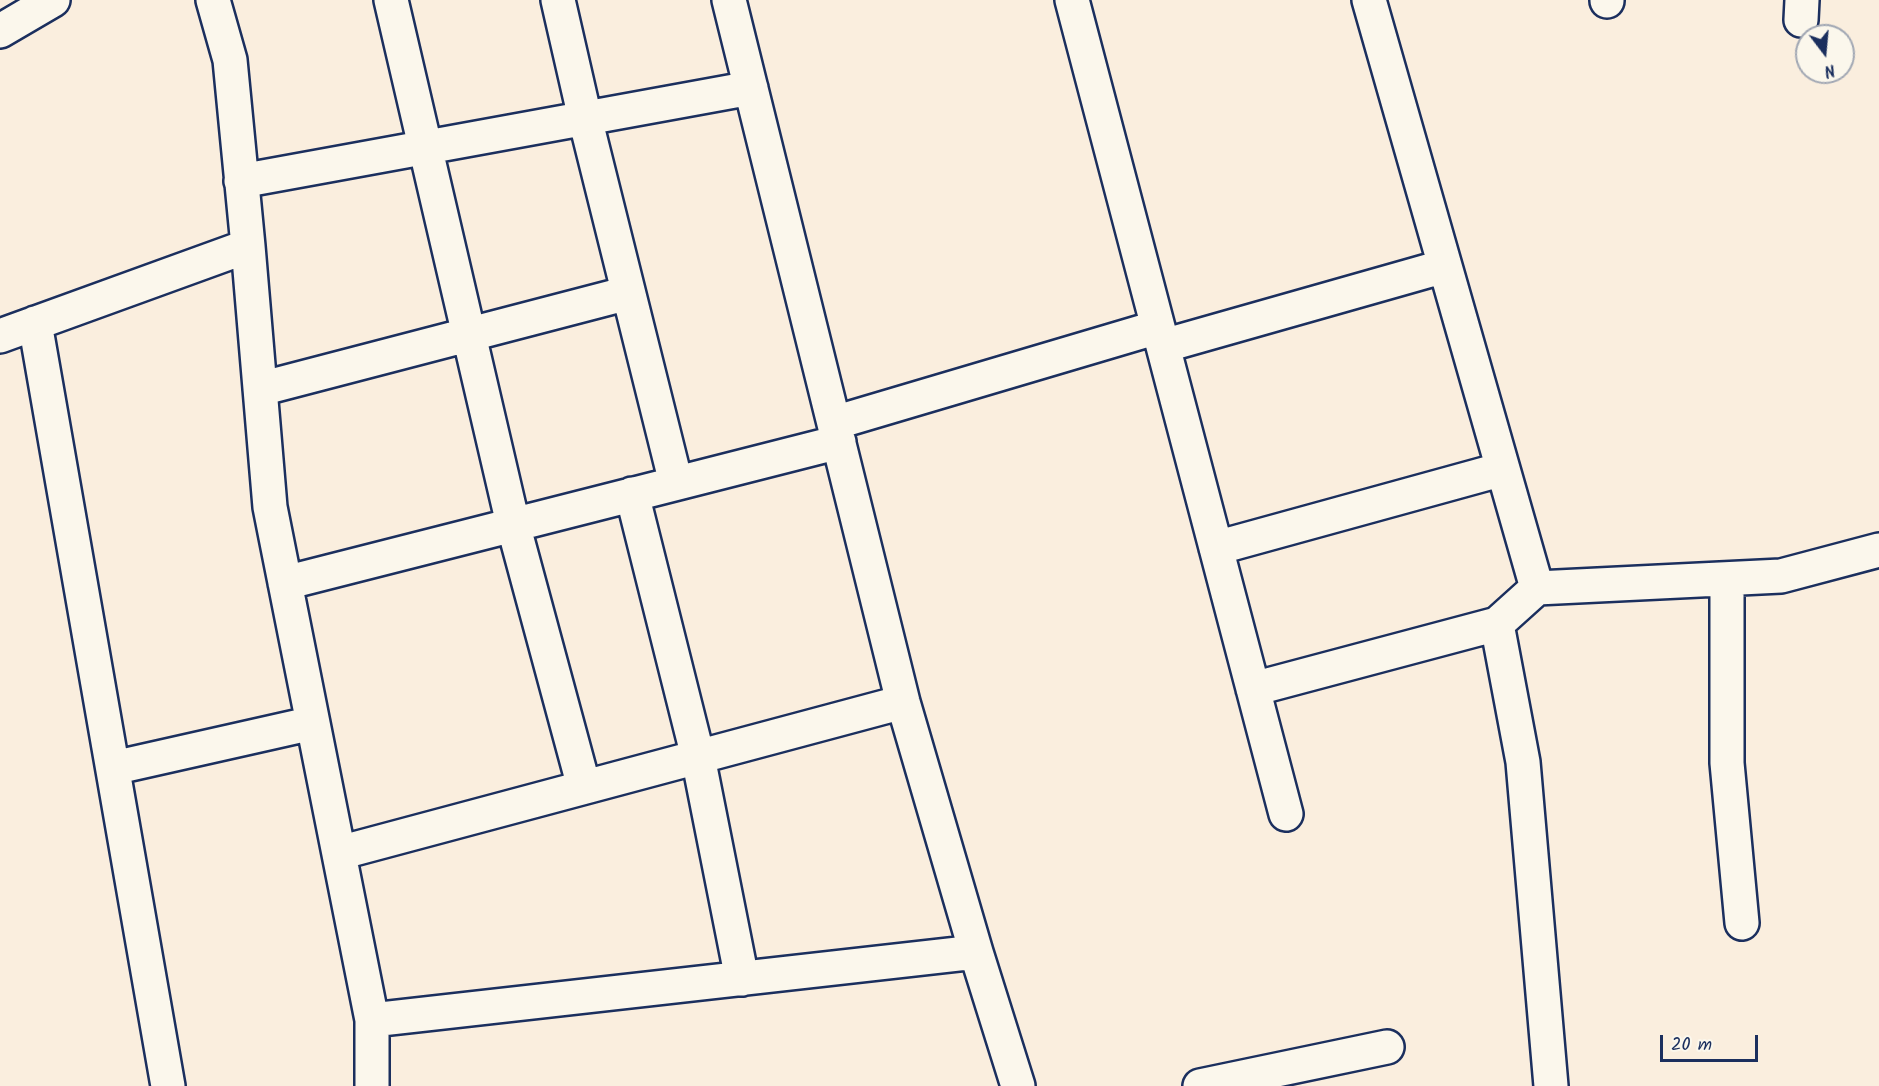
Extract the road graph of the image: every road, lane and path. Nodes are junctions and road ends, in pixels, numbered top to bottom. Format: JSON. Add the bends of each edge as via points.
{"nodes":[{"id":1,"x":53,"y":0,"type":"edge"},
{"id":2,"x":213,"y":0,"type":"edge"},
{"id":3,"x":391,"y":0,"type":"edge"},
{"id":4,"x":558,"y":0,"type":"edge"},
{"id":5,"x":729,"y":0,"type":"edge"},
{"id":6,"x":1072,"y":0,"type":"edge"},
{"id":7,"x":1369,"y":0,"type":"edge"},
{"id":8,"x":0,"y":31,"type":"edge"},
{"id":9,"x":751,"y":88,"type":"junction"},
{"id":10,"x":585,"y":118,"type":"junction"},
{"id":11,"x":424,"y":147,"type":"junction"},
{"id":12,"x":242,"y":181,"type":"junction"},
{"id":13,"x":248,"y":246,"type":"junction"},
{"id":14,"x":1445,"y":266,"type":"junction"},
{"id":15,"x":628,"y":293,"type":"junction"},
{"id":16,"x":35,"y":323,"type":"junction"},
{"id":17,"x":468,"y":335,"type":"junction"},
{"id":18,"x":0,"y":336,"type":"edge"},
{"id":19,"x":1160,"y":336,"type":"junction"},
{"id":20,"x":260,"y":389,"type":"junction"},
{"id":21,"x":836,"y":432,"type":"junction"},
{"id":22,"x":1503,"y":469,"type":"junction"},
{"id":23,"x":676,"y":483,"type":"junction"},
{"id":24,"x":632,"y":494,"type":"junction"},
{"id":25,"x":513,"y":525,"type":"junction"},
{"id":26,"x":1216,"y":548,"type":"junction"},
{"id":27,"x":1879,"y":550,"type":"edge"},
{"id":28,"x":1726,"y":579,"type":"junction"},
{"id":29,"x":285,"y":582,"type":"junction"},
{"id":30,"x":1537,"y":588,"type":"junction"},
{"id":31,"x":1497,"y":624,"type":"junction"},
{"id":32,"x":1253,"y":689,"type":"junction"},
{"id":33,"x":903,"y":702,"type":"junction"},
{"id":34,"x":313,"y":723,"type":"junction"},
{"id":35,"x":698,"y":757,"type":"junction"},
{"id":36,"x":113,"y":768,"type":"junction"},
{"id":37,"x":584,"y":787,"type":"junction"},
{"id":38,"x":1286,"y":814,"type":"dead end"},
{"id":39,"x":339,"y":853,"type":"junction"},
{"id":40,"x":1742,"y":923,"type":"dead end"},
{"id":41,"x":976,"y":952,"type":"junction"},
{"id":42,"x":742,"y":979,"type":"junction"},
{"id":43,"x":372,"y":1020,"type":"junction"},
{"id":44,"x":1387,"y":1047,"type":"dead end"},
{"id":45,"x":168,"y":1086,"type":"edge"},
{"id":46,"x":372,"y":1086,"type":"edge"},
{"id":47,"x":1018,"y":1086,"type":"edge"},
{"id":48,"x":1200,"y":1086,"type":"edge"},
{"id":49,"x":1551,"y":1086,"type":"edge"}],
"edges":[{"from":1,"to":8,"type":"main road"},
{"from":2,"to":12,"type":"main road","via":[[230,60]]},
{"from":3,"to":11,"type":"main road"},
{"from":4,"to":10,"type":"main road"},
{"from":5,"to":9,"type":"main road"},
{"from":6,"to":19,"type":"main road"},
{"from":7,"to":14,"type":"main road"},
{"from":9,"to":10,"type":"main road"},
{"from":9,"to":21,"type":"main road"},
{"from":10,"to":11,"type":"main road"},
{"from":10,"to":15,"type":"main road"},
{"from":11,"to":12,"type":"main road"},
{"from":11,"to":17,"type":"main road"},
{"from":12,"to":13,"type":"main road"},
{"from":13,"to":16,"type":"main road"},
{"from":13,"to":20,"type":"main road"},
{"from":14,"to":19,"type":"main road"},
{"from":14,"to":22,"type":"main road"},
{"from":15,"to":17,"type":"main road"},
{"from":15,"to":23,"type":"main road"},
{"from":16,"to":18,"type":"main road"},
{"from":16,"to":36,"type":"main road"},
{"from":17,"to":20,"type":"main road"},
{"from":17,"to":25,"type":"main road"},
{"from":19,"to":21,"type":"main road"},
{"from":19,"to":26,"type":"main road"},
{"from":20,"to":29,"type":"main road","via":[[270,507]]},
{"from":21,"to":23,"type":"main road"},
{"from":21,"to":33,"type":"main road"},
{"from":22,"to":26,"type":"main road"},
{"from":22,"to":30,"type":"main road"},
{"from":23,"to":24,"type":"main road"},
{"from":24,"to":25,"type":"main road"},
{"from":24,"to":35,"type":"main road"},
{"from":25,"to":29,"type":"main road"},
{"from":25,"to":37,"type":"main road"},
{"from":26,"to":32,"type":"main road"},
{"from":27,"to":28,"type":"main road","via":[[1781,576]]},
{"from":28,"to":30,"type":"main road"},
{"from":28,"to":40,"type":"main road","via":[[1727,763]]},
{"from":29,"to":34,"type":"main road"},
{"from":30,"to":31,"type":"main road"},
{"from":31,"to":32,"type":"main road"},
{"from":31,"to":49,"type":"main road","via":[[1523,762]]},
{"from":32,"to":38,"type":"main road"},
{"from":33,"to":35,"type":"main road"},
{"from":33,"to":41,"type":"main road"},
{"from":34,"to":36,"type":"main road"},
{"from":34,"to":39,"type":"main road"},
{"from":35,"to":37,"type":"main road"},
{"from":35,"to":42,"type":"main road"},
{"from":36,"to":45,"type":"main road"},
{"from":37,"to":39,"type":"main road"},
{"from":39,"to":43,"type":"main road"},
{"from":41,"to":42,"type":"main road"},
{"from":41,"to":47,"type":"main road"},
{"from":42,"to":43,"type":"main road"},
{"from":43,"to":46,"type":"main road"},
{"from":44,"to":48,"type":"main road"}]}
